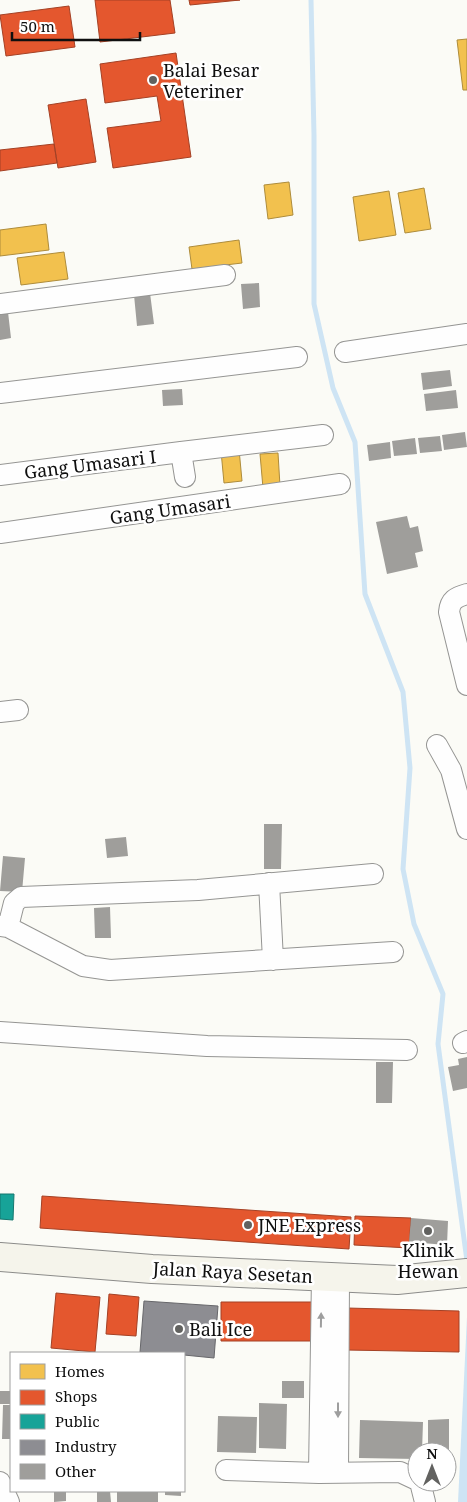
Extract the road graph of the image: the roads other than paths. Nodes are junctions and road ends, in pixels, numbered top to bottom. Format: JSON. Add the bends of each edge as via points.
{"nodes":[{"id":1,"x":225,"y":275,"type":"dead end"},
{"id":2,"x":0,"y":304,"type":"edge"},
{"id":3,"x":467,"y":334,"type":"edge"},
{"id":4,"x":345,"y":352,"type":"dead end"},
{"id":5,"x":297,"y":357,"type":"dead end"},
{"id":6,"x":0,"y":393,"type":"edge"},
{"id":7,"x":323,"y":435,"type":"dead end"},
{"id":8,"x":181,"y":452,"type":"junction"},
{"id":9,"x":0,"y":476,"type":"edge"},
{"id":10,"x":185,"y":477,"type":"dead end"},
{"id":11,"x":340,"y":484,"type":"dead end"},
{"id":12,"x":0,"y":533,"type":"edge"},
{"id":13,"x":467,"y":594,"type":"edge"},
{"id":14,"x":467,"y":684,"type":"edge"},
{"id":15,"x":437,"y":745,"type":"dead end"},
{"id":16,"x":467,"y":829,"type":"edge"},
{"id":17,"x":373,"y":874,"type":"dead end"},
{"id":18,"x":270,"y":883,"type":"junction"},
{"id":19,"x":4,"y":926,"type":"edge"},
{"id":20,"x":393,"y":952,"type":"dead end"},
{"id":21,"x":273,"y":960,"type":"junction"},
{"id":22,"x":0,"y":1032,"type":"edge"},
{"id":23,"x":407,"y":1050,"type":"dead end"},
{"id":24,"x":0,"y":1257,"type":"edge"},
{"id":25,"x":463,"y":1273,"type":"edge"},
{"id":26,"x":330,"y":1277,"type":"junction"},
{"id":27,"x":226,"y":1470,"type":"dead end"},
{"id":28,"x":328,"y":1473,"type":"junction"},
{"id":29,"x":407,"y":1475,"type":"edge"},
{"id":30,"x":0,"y":1482,"type":"edge"},
{"id":31,"x":9,"y":1502,"type":"edge"}],
"edges":[{"from":1,"to":2,"type":"street"},
{"from":3,"to":4,"type":"street"},
{"from":5,"to":6,"type":"street"},
{"from":7,"to":8,"type":"street","name":"Gang Umasari I"},
{"from":8,"to":9,"type":"street","name":"Gang Umasari I"},
{"from":8,"to":10,"type":"street","name":"Gang Umasari I"},
{"from":11,"to":12,"type":"street","name":"Gang Umasari"},
{"from":13,"to":14,"type":"street","via":[[456,597],[448,612]]},
{"from":15,"to":16,"type":"street","via":[[451,770]]},
{"from":17,"to":18,"type":"street"},
{"from":18,"to":19,"type":"street","via":[[198,890],[21,897],[14,903]]},
{"from":18,"to":21,"type":"street"},
{"from":19,"to":21,"type":"street","via":[[83,966],[110,970]]},
{"from":20,"to":21,"type":"street"},
{"from":22,"to":23,"type":"street","via":[[207,1046]]},
{"from":24,"to":26,"type":"main road","name":"Jalan Raya Sesetan","via":[[152,1269]]},
{"from":25,"to":26,"type":"main road","name":"Jalan Raya Sesetan","via":[[397,1280]]},
{"from":26,"to":28,"type":"street"},
{"from":27,"to":28,"type":"street"},
{"from":28,"to":29,"type":"street","via":[[400,1472]]},
{"from":30,"to":31,"type":"street"}]}
